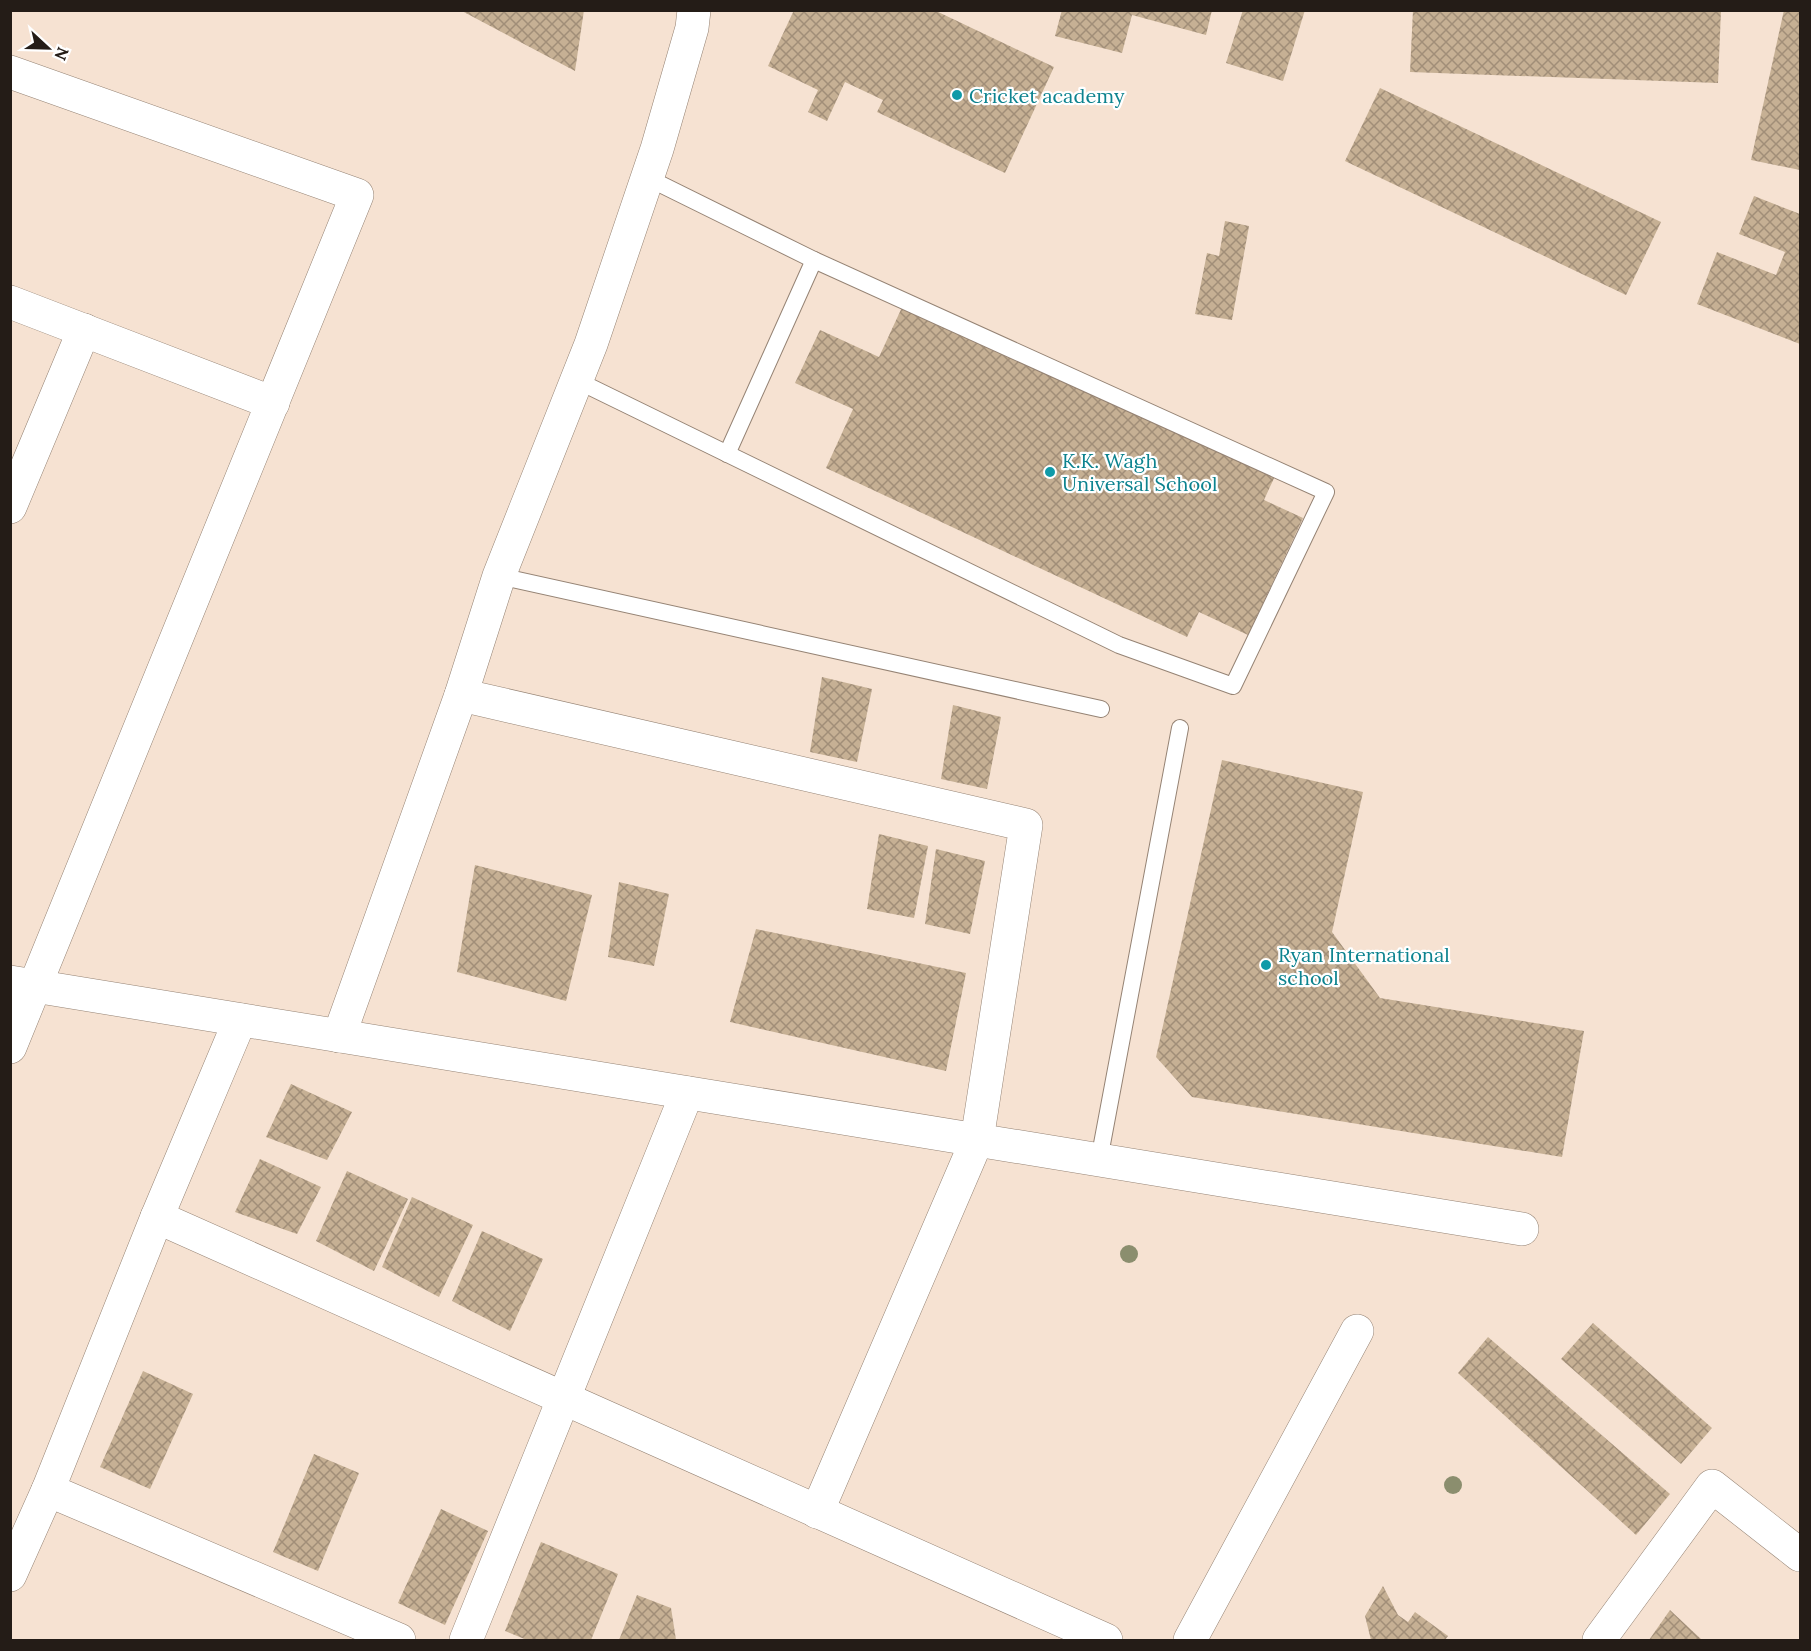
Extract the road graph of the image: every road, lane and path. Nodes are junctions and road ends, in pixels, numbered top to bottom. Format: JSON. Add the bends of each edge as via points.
{"nodes":[{"id":1,"x":694,"y":10,"type":"edge"},
{"id":2,"x":10,"y":72,"type":"edge"},
{"id":3,"x":648,"y":178,"type":"junction"},
{"id":4,"x":814,"y":260,"type":"junction"},
{"id":5,"x":10,"y":302,"type":"edge"},
{"id":6,"x":84,"y":330,"type":"junction"},
{"id":7,"x":576,"y":380,"type":"junction"},
{"id":8,"x":273,"y":403,"type":"junction"},
{"id":9,"x":727,"y":454,"type":"junction"},
{"id":10,"x":10,"y":507,"type":"edge"},
{"id":11,"x":499,"y":576,"type":"junction"},
{"id":12,"x":461,"y":694,"type":"junction"},
{"id":13,"x":1101,"y":709,"type":"dead end"},
{"id":14,"x":1180,"y":728,"type":"dead end"},
{"id":15,"x":23,"y":984,"type":"edge"},
{"id":16,"x":240,"y":1020,"type":"junction"},
{"id":17,"x":339,"y":1036,"type":"junction"},
{"id":18,"x":10,"y":1047,"type":"edge"},
{"id":19,"x":687,"y":1093,"type":"junction"},
{"id":20,"x":977,"y":1140,"type":"junction"},
{"id":21,"x":1099,"y":1160,"type":"junction"},
{"id":22,"x":157,"y":1217,"type":"junction"},
{"id":23,"x":1522,"y":1229,"type":"dead end"},
{"id":24,"x":1357,"y":1331,"type":"dead end"},
{"id":25,"x":562,"y":1398,"type":"junction"},
{"id":26,"x":48,"y":1490,"type":"junction"},
{"id":27,"x":817,"y":1512,"type":"junction"},
{"id":28,"x":1800,"y":1554,"type":"edge"},
{"id":29,"x":10,"y":1575,"type":"edge"},
{"id":30,"x":399,"y":1641,"type":"edge"},
{"id":31,"x":466,"y":1641,"type":"edge"},
{"id":32,"x":1106,"y":1641,"type":"edge"},
{"id":33,"x":1190,"y":1641,"type":"edge"},
{"id":34,"x":1599,"y":1641,"type":"edge"}],
"edges":[{"from":1,"to":3,"type":"street"},
{"from":2,"to":8,"type":"street","via":[[357,195]]},
{"from":3,"to":4,"type":"lane"},
{"from":3,"to":7,"type":"street"},
{"from":4,"to":9,"type":"lane"},
{"from":4,"to":9,"type":"lane","via":[[1326,492],[1233,686],[1119,645]]},
{"from":5,"to":6,"type":"street"},
{"from":6,"to":8,"type":"street"},
{"from":6,"to":10,"type":"street"},
{"from":7,"to":9,"type":"lane"},
{"from":7,"to":11,"type":"street"},
{"from":8,"to":15,"type":"street"},
{"from":11,"to":12,"type":"street"},
{"from":11,"to":13,"type":"lane"},
{"from":12,"to":17,"type":"street"},
{"from":12,"to":20,"type":"street","via":[[1026,825]]},
{"from":14,"to":21,"type":"lane"},
{"from":15,"to":16,"type":"street"},
{"from":15,"to":18,"type":"street"},
{"from":16,"to":17,"type":"street"},
{"from":16,"to":22,"type":"street"},
{"from":17,"to":19,"type":"street"},
{"from":19,"to":20,"type":"street"},
{"from":19,"to":25,"type":"street"},
{"from":20,"to":21,"type":"street"},
{"from":20,"to":27,"type":"street"},
{"from":21,"to":23,"type":"street"},
{"from":22,"to":25,"type":"street"},
{"from":22,"to":26,"type":"street"},
{"from":24,"to":33,"type":"street"},
{"from":25,"to":27,"type":"street"},
{"from":25,"to":31,"type":"street"},
{"from":26,"to":29,"type":"street"},
{"from":26,"to":30,"type":"street"},
{"from":27,"to":32,"type":"street"},
{"from":28,"to":34,"type":"street","via":[[1712,1486]]}]}
